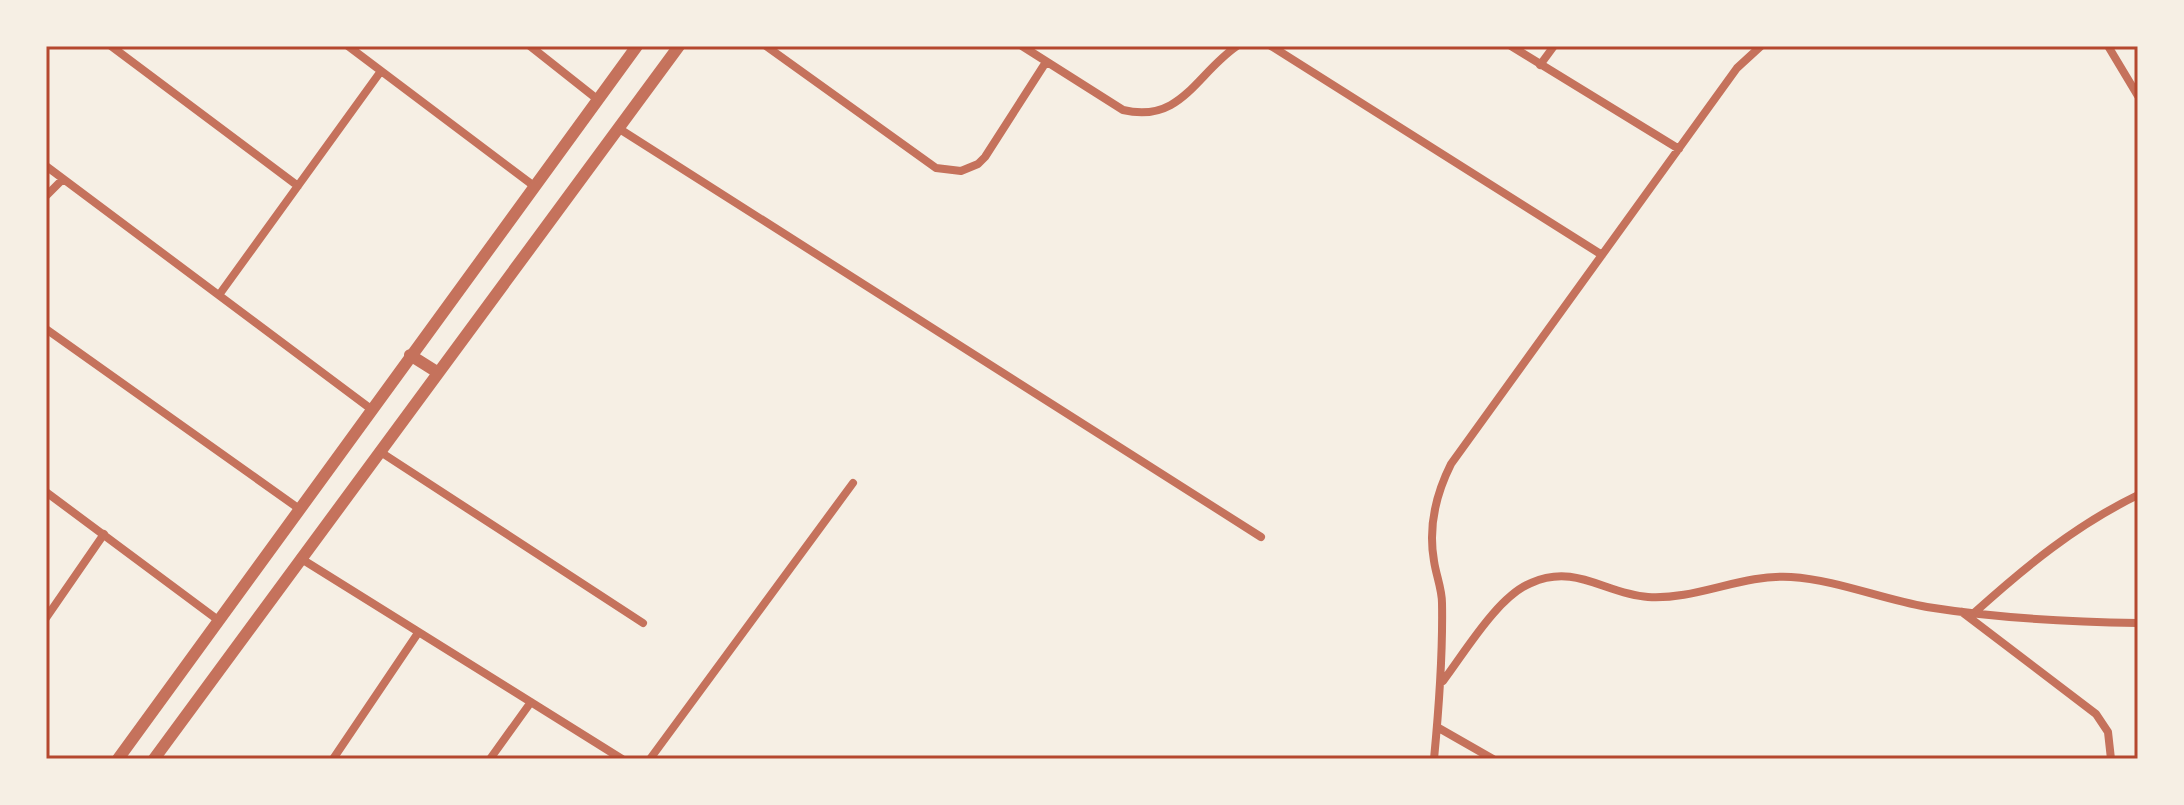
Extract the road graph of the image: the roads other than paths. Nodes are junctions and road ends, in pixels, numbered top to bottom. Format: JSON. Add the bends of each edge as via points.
{"nodes":[{"id":1,"x":111,"y":46,"type":"edge"},
{"id":2,"x":348,"y":46,"type":"edge"},
{"id":3,"x":530,"y":46,"type":"edge"},
{"id":4,"x":637,"y":46,"type":"edge"},
{"id":5,"x":679,"y":46,"type":"edge"},
{"id":6,"x":766,"y":46,"type":"edge"},
{"id":7,"x":1022,"y":46,"type":"edge"},
{"id":8,"x":1237,"y":46,"type":"edge"},
{"id":9,"x":1271,"y":46,"type":"edge"},
{"id":10,"x":1511,"y":46,"type":"edge"},
{"id":11,"x":1554,"y":46,"type":"edge"},
{"id":12,"x":1761,"y":46,"type":"edge"},
{"id":13,"x":2108,"y":46,"type":"edge"},
{"id":14,"x":1046,"y":62,"type":"junction"},
{"id":15,"x":1540,"y":65,"type":"junction"},
{"id":16,"x":381,"y":71,"type":"junction"},
{"id":17,"x":2138,"y":96,"type":"edge"},
{"id":18,"x":597,"y":99,"type":"junction"},
{"id":19,"x":618,"y":128,"type":"junction"},
{"id":20,"x":1679,"y":149,"type":"junction"},
{"id":21,"x":46,"y":166,"type":"edge"},
{"id":22,"x":63,"y":179,"type":"junction"},
{"id":23,"x":298,"y":186,"type":"junction"},
{"id":24,"x":534,"y":186,"type":"junction"},
{"id":25,"x":46,"y":196,"type":"edge"},
{"id":26,"x":1602,"y":255,"type":"junction"},
{"id":27,"x":219,"y":295,"type":"junction"},
{"id":28,"x":46,"y":329,"type":"edge"},
{"id":29,"x":410,"y":355,"type":"junction"},
{"id":30,"x":437,"y":372,"type":"junction"},
{"id":31,"x":371,"y":409,"type":"junction"},
{"id":32,"x":379,"y":451,"type":"junction"},
{"id":33,"x":853,"y":483,"type":"dead end"},
{"id":34,"x":46,"y":492,"type":"edge"},
{"id":35,"x":2138,"y":495,"type":"edge"},
{"id":36,"x":298,"y":508,"type":"junction"},
{"id":37,"x":104,"y":534,"type":"junction"},
{"id":38,"x":1261,"y":537,"type":"dead end"},
{"id":39,"x":300,"y":558,"type":"junction"},
{"id":40,"x":1962,"y":611,"type":"junction"},
{"id":41,"x":1974,"y":613,"type":"junction"},
{"id":42,"x":46,"y":618,"type":"edge"},
{"id":43,"x":218,"y":620,"type":"junction"},
{"id":44,"x":643,"y":623,"type":"dead end"},
{"id":45,"x":2138,"y":623,"type":"edge"},
{"id":46,"x":418,"y":633,"type":"junction"},
{"id":47,"x":1442,"y":682,"type":"junction"},
{"id":48,"x":531,"y":702,"type":"junction"},
{"id":49,"x":1437,"y":727,"type":"junction"},
{"id":50,"x":118,"y":759,"type":"edge"},
{"id":51,"x":154,"y":759,"type":"edge"},
{"id":52,"x":333,"y":759,"type":"edge"},
{"id":53,"x":490,"y":759,"type":"edge"},
{"id":54,"x":622,"y":759,"type":"edge"},
{"id":55,"x":650,"y":759,"type":"edge"},
{"id":56,"x":1434,"y":759,"type":"edge"},
{"id":57,"x":1493,"y":759,"type":"edge"},
{"id":58,"x":2111,"y":759,"type":"edge"}],
"edges":[{"from":1,"to":23,"type":"street"},
{"from":2,"to":16,"type":"street"},
{"from":3,"to":18,"type":"street"},
{"from":4,"to":18,"type":"street"},
{"from":5,"to":19,"type":"street"},
{"from":6,"to":14,"type":"street","via":[[936,168],[953,172],[985,157]]},
{"from":7,"to":14,"type":"street"},
{"from":8,"to":14,"type":"street","via":[[1179,101],[1152,113],[1123,110]]},
{"from":9,"to":26,"type":"street"},
{"from":10,"to":15,"type":"street"},
{"from":11,"to":15,"type":"street"},
{"from":12,"to":20,"type":"street","via":[[1737,68]]},
{"from":13,"to":17,"type":"street"},
{"from":15,"to":20,"type":"street"},
{"from":16,"to":23,"type":"street"},
{"from":16,"to":24,"type":"street"},
{"from":18,"to":24,"type":"street"},
{"from":19,"to":30,"type":"street"},
{"from":19,"to":38,"type":"street"},
{"from":20,"to":26,"type":"street"},
{"from":21,"to":22,"type":"street"},
{"from":22,"to":25,"type":"street"},
{"from":22,"to":27,"type":"street"},
{"from":23,"to":27,"type":"street"},
{"from":24,"to":29,"type":"street"},
{"from":26,"to":47,"type":"street","via":[[1443,480],[1432,536],[1442,594]]},
{"from":27,"to":31,"type":"street"},
{"from":28,"to":36,"type":"street"},
{"from":29,"to":30,"type":"street"},
{"from":29,"to":31,"type":"street"},
{"from":30,"to":32,"type":"street"},
{"from":31,"to":36,"type":"street"},
{"from":32,"to":39,"type":"street"},
{"from":32,"to":44,"type":"street"},
{"from":33,"to":55,"type":"street"},
{"from":34,"to":37,"type":"street"},
{"from":35,"to":41,"type":"street","via":[[2035,559]]},
{"from":36,"to":43,"type":"street"},
{"from":37,"to":42,"type":"street"},
{"from":37,"to":43,"type":"street"},
{"from":39,"to":46,"type":"street"},
{"from":39,"to":51,"type":"street"},
{"from":40,"to":41,"type":"street"},
{"from":40,"to":47,"type":"street","via":[[1806,578],[1747,579],[1663,598],[1558,576],[1532,582],[1507,598]]},
{"from":40,"to":58,"type":"street","via":[[2096,714],[2108,732]]},
{"from":41,"to":45,"type":"street"},
{"from":43,"to":50,"type":"street"},
{"from":46,"to":48,"type":"street"},
{"from":46,"to":52,"type":"street"},
{"from":47,"to":49,"type":"street"},
{"from":48,"to":53,"type":"street"},
{"from":48,"to":54,"type":"street"},
{"from":49,"to":56,"type":"street"},
{"from":49,"to":57,"type":"street"}]}
